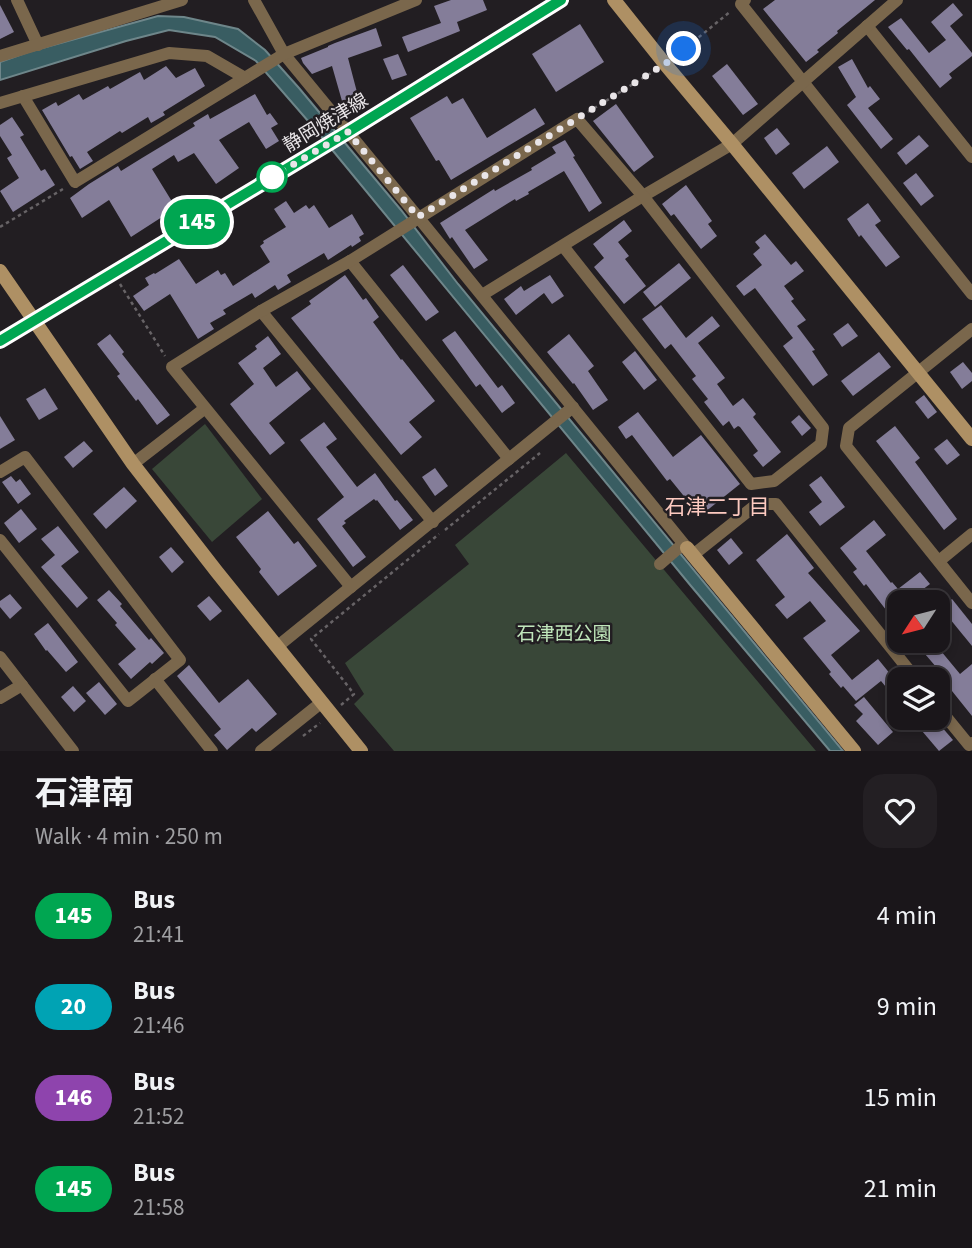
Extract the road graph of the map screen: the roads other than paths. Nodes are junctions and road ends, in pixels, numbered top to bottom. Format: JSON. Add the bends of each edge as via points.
{"nodes":[{"id":1,"x":17,"y":0,"type":"edge"},
{"id":2,"x":182,"y":0,"type":"edge"},
{"id":3,"x":254,"y":0,"type":"edge"},
{"id":4,"x":416,"y":0,"type":"edge"},
{"id":5,"x":561,"y":0,"type":"edge"},
{"id":6,"x":614,"y":0,"type":"edge"},
{"id":7,"x":897,"y":0,"type":"edge"},
{"id":8,"x":743,"y":2,"type":"edge"},
{"id":9,"x":866,"y":26,"type":"junction"},
{"id":10,"x":38,"y":45,"type":"junction"},
{"id":11,"x":0,"y":56,"type":"edge"},
{"id":12,"x":281,"y":56,"type":"junction"},
{"id":13,"x":245,"y":78,"type":"junction"},
{"id":14,"x":802,"y":82,"type":"junction"},
{"id":15,"x":23,"y":96,"type":"junction"},
{"id":16,"x":0,"y":103,"type":"edge"},
{"id":17,"x":345,"y":133,"type":"junction"},
{"id":18,"x":732,"y":144,"type":"junction"},
{"id":19,"x":972,"y":157,"type":"edge"},
{"id":20,"x":643,"y":196,"type":"junction"},
{"id":21,"x":415,"y":219,"type":"junction"},
{"id":22,"x":563,"y":246,"type":"junction"},
{"id":23,"x":350,"y":261,"type":"junction"},
{"id":24,"x":0,"y":271,"type":"edge"},
{"id":25,"x":972,"y":294,"type":"edge"},
{"id":26,"x":482,"y":295,"type":"junction"},
{"id":27,"x":261,"y":311,"type":"junction"},
{"id":28,"x":34,"y":320,"type":"junction"},
{"id":29,"x":972,"y":329,"type":"edge"},
{"id":30,"x":0,"y":341,"type":"edge"},
{"id":31,"x":917,"y":373,"type":"junction"},
{"id":32,"x":204,"y":409,"type":"junction"},
{"id":33,"x":570,"y":410,"type":"junction"},
{"id":34,"x":972,"y":439,"type":"edge"},
{"id":35,"x":509,"y":460,"type":"junction"},
{"id":36,"x":133,"y":464,"type":"junction"},
{"id":37,"x":0,"y":472,"type":"edge"},
{"id":38,"x":433,"y":522,"type":"junction"},
{"id":39,"x":972,"y":534,"type":"edge"},
{"id":40,"x":0,"y":540,"type":"edge"},
{"id":41,"x":688,"y":549,"type":"junction"},
{"id":42,"x":939,"y":561,"type":"junction"},
{"id":43,"x":660,"y":564,"type":"dead end"},
{"id":44,"x":351,"y":587,"type":"junction"},
{"id":45,"x":972,"y":603,"type":"edge"},
{"id":46,"x":278,"y":646,"type":"junction"},
{"id":47,"x":0,"y":657,"type":"edge"},
{"id":48,"x":906,"y":667,"type":"edge"},
{"id":49,"x":155,"y":679,"type":"junction"},
{"id":50,"x":22,"y":685,"type":"junction"},
{"id":51,"x":0,"y":698,"type":"edge"},
{"id":52,"x":326,"y":708,"type":"junction"},
{"id":53,"x":950,"y":723,"type":"edge"},
{"id":54,"x":968,"y":746,"type":"edge"},
{"id":55,"x":68,"y":749,"type":"edge"},
{"id":56,"x":212,"y":751,"type":"edge"},
{"id":57,"x":261,"y":751,"type":"edge"},
{"id":58,"x":361,"y":751,"type":"edge"},
{"id":59,"x":854,"y":751,"type":"edge"}],
"edges":[{"from":1,"to":10,"type":"street"},
{"from":2,"to":10,"type":"street"},
{"from":3,"to":12,"type":"street"},
{"from":4,"to":12,"type":"street"},
{"from":5,"to":17,"type":"street","name":"静岡焼津線"},
{"from":6,"to":18,"type":"street"},
{"from":7,"to":9,"type":"street"},
{"from":8,"to":14,"type":"street"},
{"from":9,"to":14,"type":"street"},
{"from":9,"to":19,"type":"street"},
{"from":10,"to":11,"type":"street"},
{"from":12,"to":13,"type":"street"},
{"from":12,"to":17,"type":"street"},
{"from":13,"to":15,"type":"street","via":[[207,56],[169,53]]},
{"from":13,"to":15,"type":"street","via":[[75,182]]},
{"from":14,"to":18,"type":"street"},
{"from":14,"to":25,"type":"street"},
{"from":15,"to":16,"type":"street"},
{"from":17,"to":21,"type":"street"},
{"from":17,"to":28,"type":"street","name":"静岡焼津線"},
{"from":18,"to":20,"type":"street"},
{"from":18,"to":31,"type":"street"},
{"from":20,"to":21,"type":"street","via":[[577,119]]},
{"from":20,"to":22,"type":"street"},
{"from":20,"to":22,"type":"street","via":[[823,428],[821,444],[775,481],[751,484]]},
{"from":21,"to":23,"type":"street"},
{"from":21,"to":26,"type":"street"},
{"from":22,"to":26,"type":"street"},
{"from":23,"to":27,"type":"street"},
{"from":23,"to":35,"type":"street"},
{"from":24,"to":28,"type":"street"},
{"from":26,"to":33,"type":"street"},
{"from":27,"to":32,"type":"street","via":[[172,368]]},
{"from":27,"to":38,"type":"street"},
{"from":28,"to":30,"type":"street","name":"静岡焼津線"},
{"from":28,"to":36,"type":"street"},
{"from":29,"to":31,"type":"street"},
{"from":31,"to":34,"type":"street"},
{"from":31,"to":42,"type":"street","via":[[849,428],[846,446]]},
{"from":32,"to":36,"type":"street"},
{"from":32,"to":44,"type":"street"},
{"from":33,"to":35,"type":"street"},
{"from":33,"to":41,"type":"street"},
{"from":35,"to":38,"type":"street"},
{"from":36,"to":46,"type":"street"},
{"from":37,"to":49,"type":"street","via":[[25,457],[180,660]]},
{"from":38,"to":44,"type":"street"},
{"from":39,"to":42,"type":"street"},
{"from":40,"to":49,"type":"street","via":[[128,701]]},
{"from":41,"to":43,"type":"street"},
{"from":41,"to":48,"type":"street","via":[[757,504],[776,504]]},
{"from":41,"to":59,"type":"street"},
{"from":42,"to":45,"type":"street"},
{"from":44,"to":46,"type":"street"},
{"from":46,"to":52,"type":"street"},
{"from":47,"to":50,"type":"street"},
{"from":49,"to":56,"type":"street"},
{"from":50,"to":51,"type":"street"},
{"from":50,"to":55,"type":"street"},
{"from":52,"to":57,"type":"street"},
{"from":52,"to":58,"type":"street"},
{"from":53,"to":54,"type":"street"}]}
